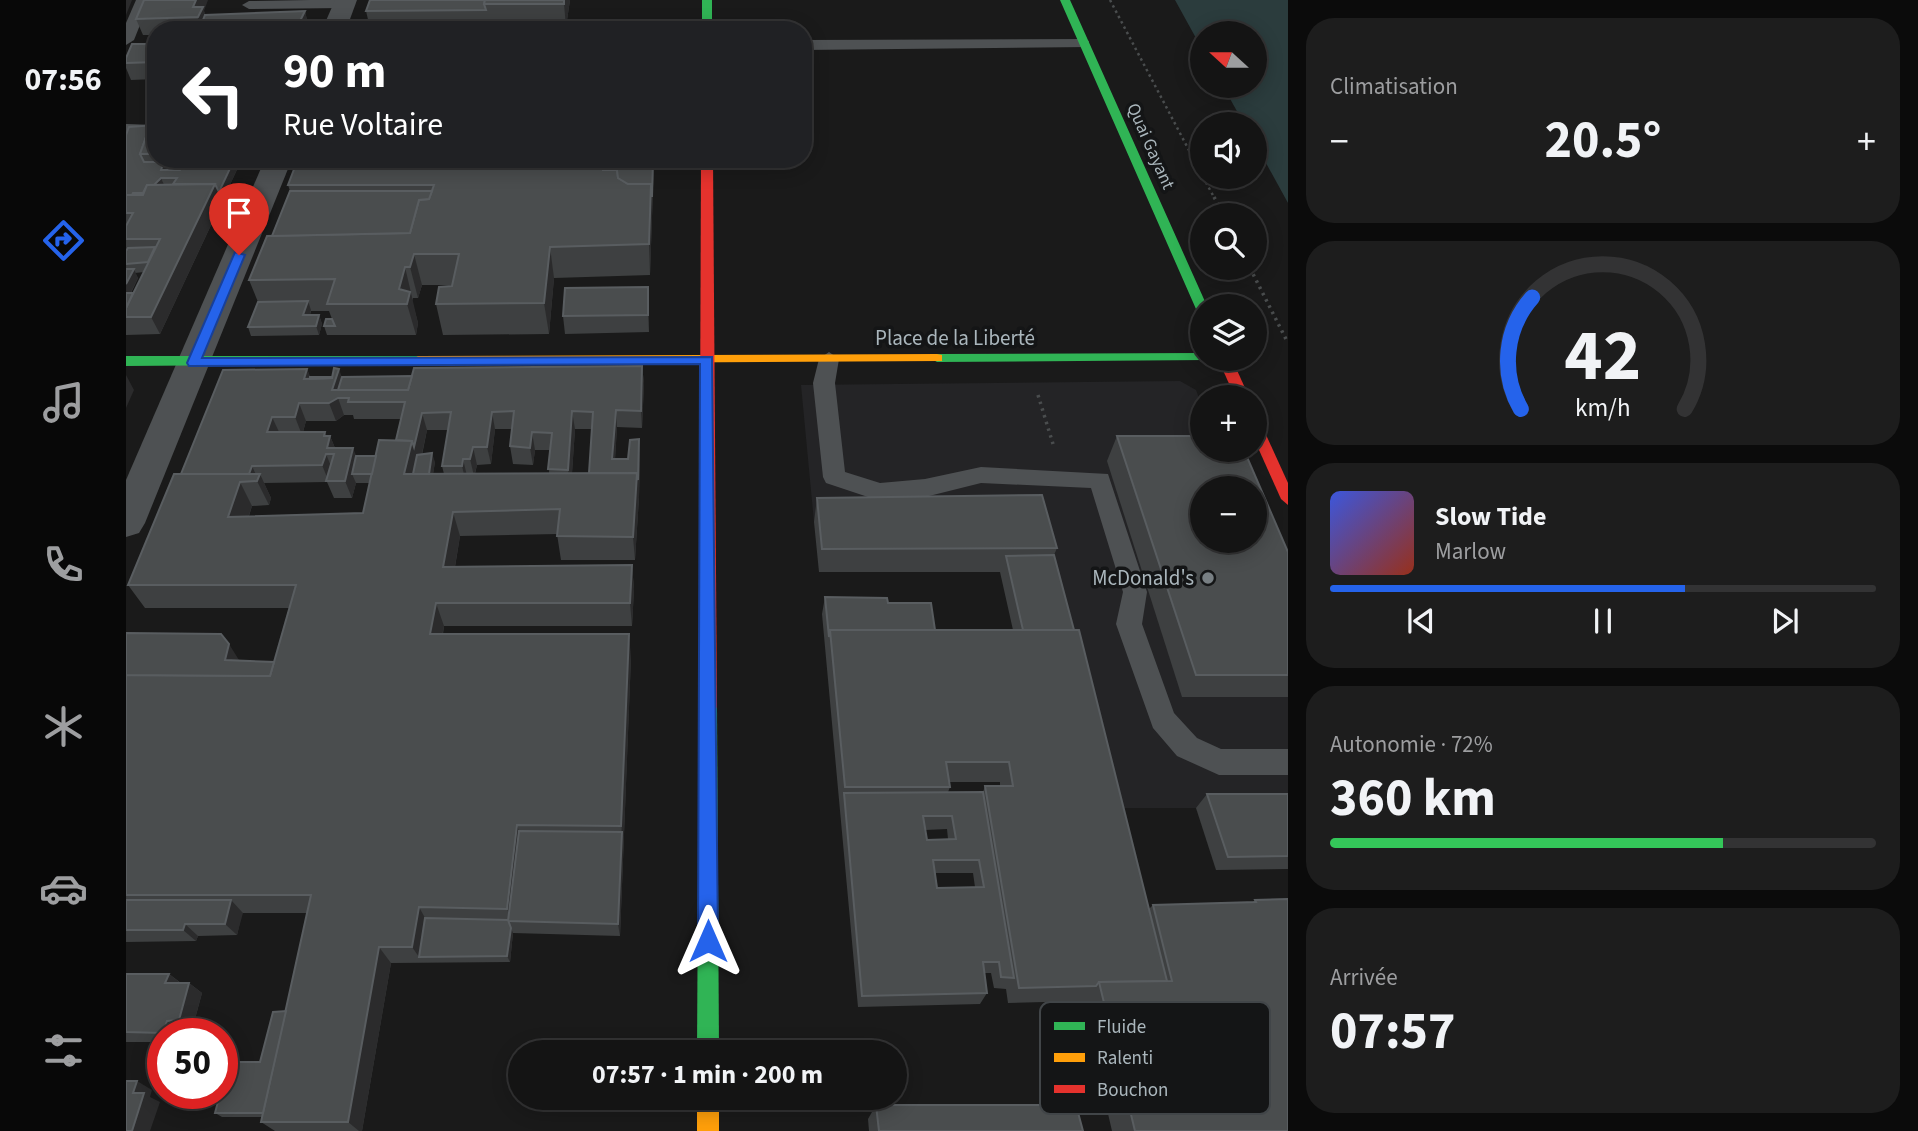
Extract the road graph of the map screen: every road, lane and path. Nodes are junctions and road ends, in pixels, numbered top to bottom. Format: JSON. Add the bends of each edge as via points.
{"nodes":[{"id":1,"x":143,"y":0,"type":"edge"},
{"id":2,"x":707,"y":0,"type":"edge"},
{"id":3,"x":1065,"y":0,"type":"edge"},
{"id":4,"x":1110,"y":0,"type":"edge"},
{"id":5,"x":345,"y":2,"type":"edge"},
{"id":6,"x":248,"y":5,"type":"dead end"},
{"id":7,"x":338,"y":21,"type":"edge"},
{"id":8,"x":707,"y":21,"type":"edge"},
{"id":9,"x":1084,"y":44,"type":"junction"},
{"id":10,"x":812,"y":45,"type":"edge"},
{"id":11,"x":133,"y":48,"type":"edge"},
{"id":12,"x":126,"y":130,"type":"edge"},
{"id":13,"x":147,"y":130,"type":"edge"},
{"id":14,"x":1190,"y":151,"type":"edge"},
{"id":15,"x":275,"y":168,"type":"edge"},
{"id":16,"x":707,"y":168,"type":"edge"},
{"id":17,"x":1256,"y":280,"type":"edge"},
{"id":18,"x":1195,"y":294,"type":"edge"},
{"id":19,"x":1288,"y":343,"type":"edge"},
{"id":20,"x":1190,"y":357,"type":"edge"},
{"id":21,"x":829,"y":359,"type":"junction"},
{"id":22,"x":707,"y":360,"type":"junction"},
{"id":23,"x":126,"y":361,"type":"edge"},
{"id":24,"x":194,"y":363,"type":"junction"},
{"id":25,"x":1267,"y":453,"type":"edge"},
{"id":26,"x":1288,"y":499,"type":"edge"},
{"id":27,"x":126,"y":523,"type":"edge"},
{"id":28,"x":1288,"y":762,"type":"edge"},
{"id":29,"x":708,"y":1040,"type":"edge"},
{"id":30,"x":708,"y":1110,"type":"edge"},
{"id":31,"x":708,"y":1131,"type":"edge"}],
"edges":[{"from":1,"to":11,"type":"lane"},
{"from":2,"to":8,"type":"street"},
{"from":3,"to":9,"type":"street","name":"Quai Gayant"},
{"from":4,"to":14,"type":"path"},
{"from":5,"to":6,"type":"lane"},
{"from":5,"to":7,"type":"street"},
{"from":9,"to":10,"type":"lane"},
{"from":9,"to":18,"type":"street","name":"Quai Gayant"},
{"from":12,"to":13,"type":"lane"},
{"from":15,"to":24,"type":"street"},
{"from":16,"to":22,"type":"street"},
{"from":17,"to":19,"type":"path"},
{"from":20,"to":21,"type":"street","name":"Place de la Liberté"},
{"from":21,"to":22,"type":"street","name":"Place de la Liberté"},
{"from":21,"to":28,"type":"lane","via":[[824,383],[834,477],[880,492],[925,488],[981,475],[1100,480],[1135,592],[1129,624],[1163,720],[1187,747],[1219,762]]},
{"from":22,"to":24,"type":"street","name":"Place de la Liberté"},
{"from":22,"to":29,"type":"street"},
{"from":23,"to":24,"type":"street","name":"Place de la Liberté"},
{"from":24,"to":27,"type":"street"},
{"from":25,"to":26,"type":"street"},
{"from":30,"to":31,"type":"street"}]}
